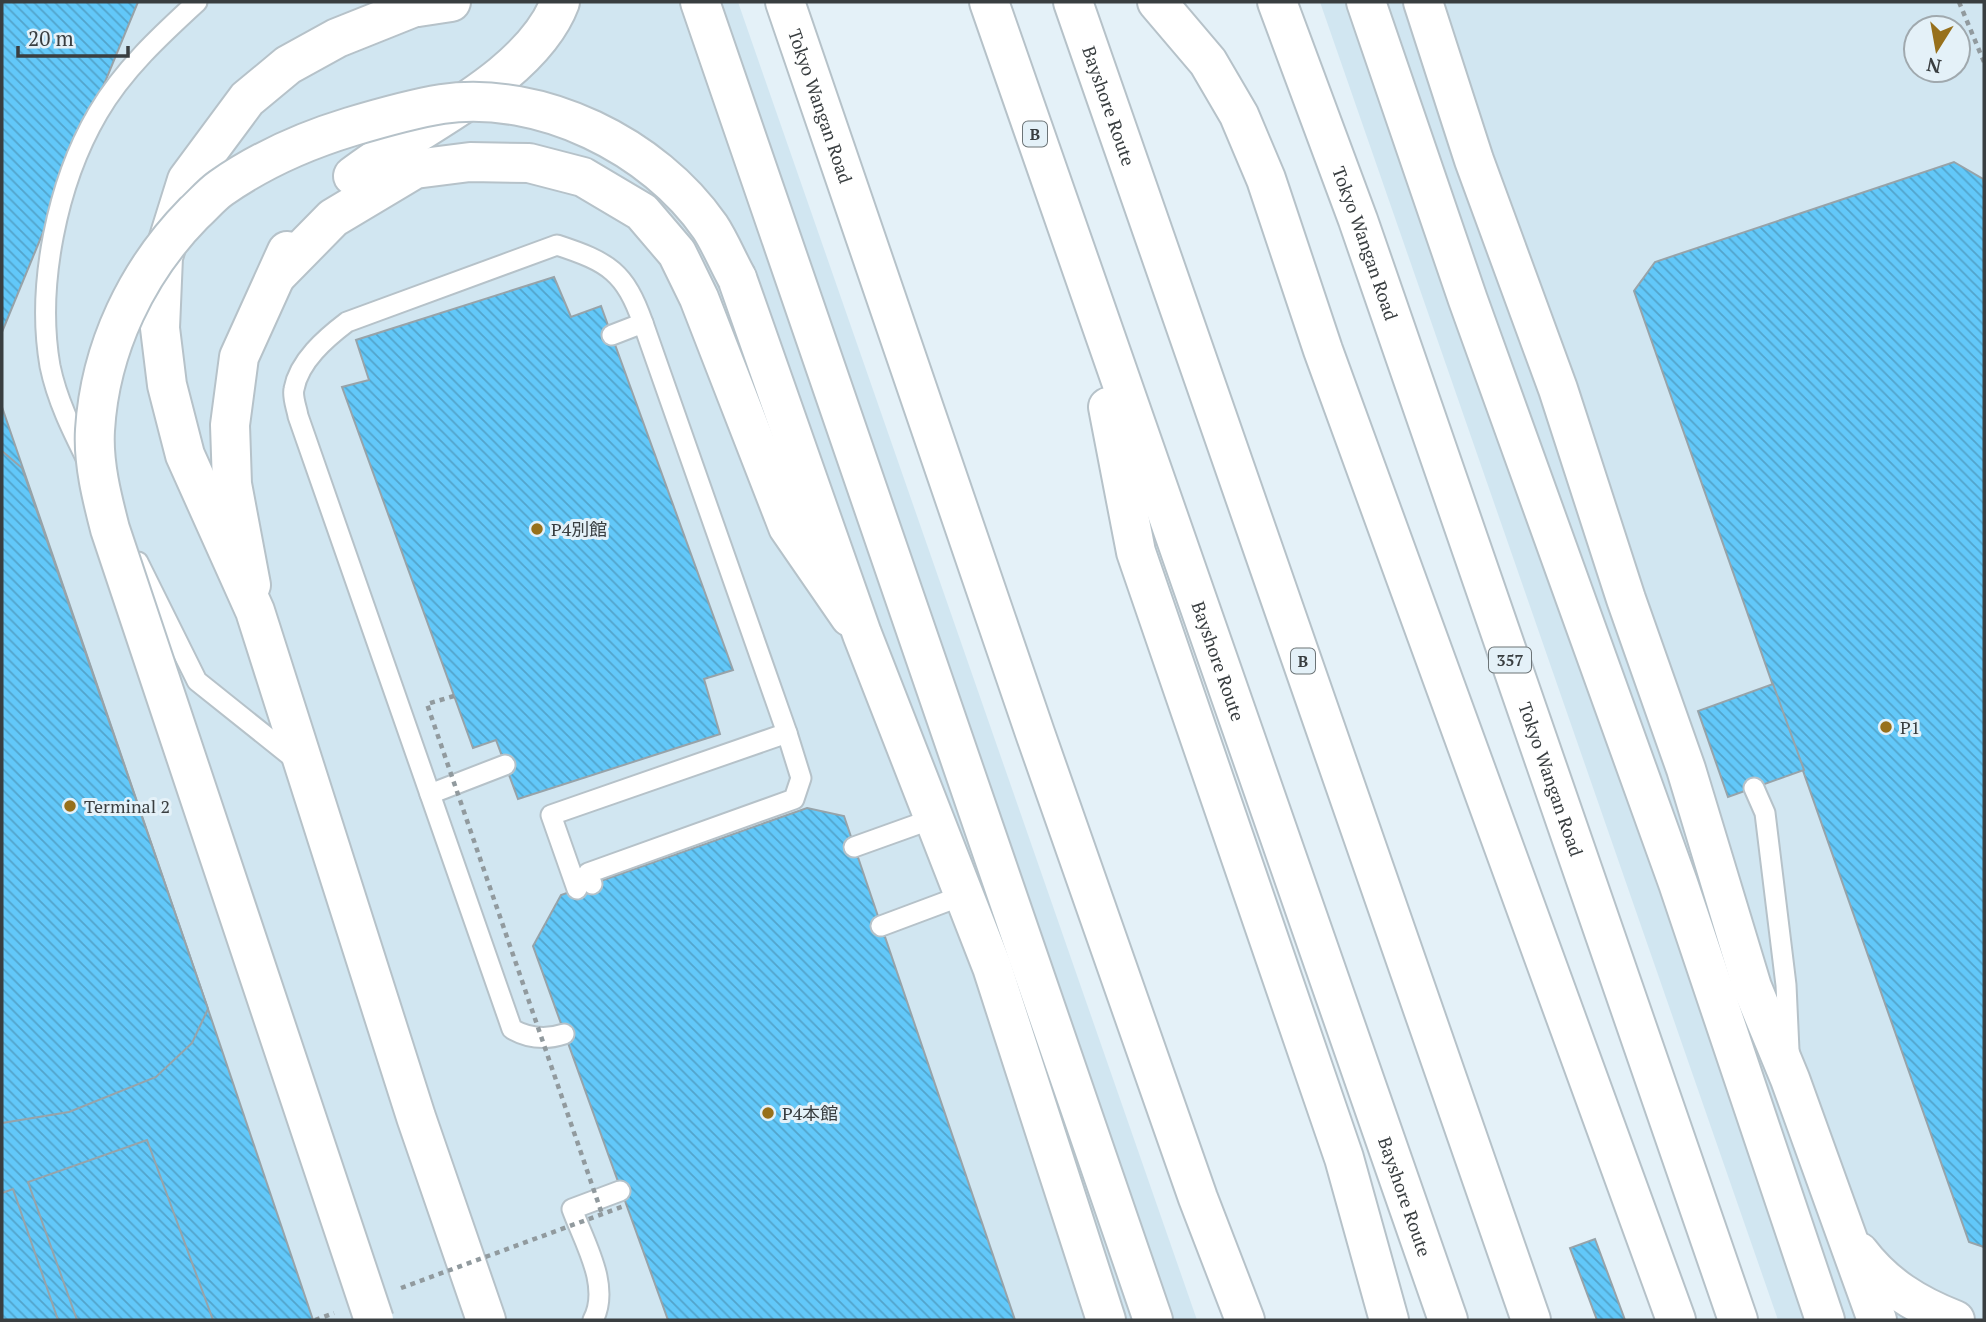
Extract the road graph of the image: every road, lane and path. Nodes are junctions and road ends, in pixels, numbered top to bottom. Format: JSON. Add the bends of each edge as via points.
{"nodes":[{"id":1,"x":197,"y":2,"type":"edge"},
{"id":2,"x":559,"y":2,"type":"edge"},
{"id":3,"x":700,"y":2,"type":"edge"},
{"id":4,"x":785,"y":2,"type":"edge"},
{"id":5,"x":989,"y":2,"type":"edge"},
{"id":6,"x":1073,"y":2,"type":"edge"},
{"id":7,"x":1157,"y":2,"type":"edge"},
{"id":8,"x":1277,"y":2,"type":"edge"},
{"id":9,"x":1366,"y":2,"type":"edge"},
{"id":10,"x":1423,"y":2,"type":"edge"},
{"id":11,"x":1959,"y":2,"type":"edge"},
{"id":12,"x":432,"y":4,"type":"edge"},
{"id":13,"x":1984,"y":62,"type":"edge"},
{"id":14,"x":1082,"y":265,"type":"junction"},
{"id":15,"x":277,"y":275,"type":"junction"},
{"id":16,"x":643,"y":323,"type":"junction"},
{"id":17,"x":612,"y":335,"type":"dead end"},
{"id":18,"x":255,"y":611,"type":"junction"},
{"id":19,"x":862,"y":634,"type":"junction"},
{"id":20,"x":454,"y":696,"type":"dead end"},
{"id":21,"x":787,"y":733,"type":"junction"},
{"id":22,"x":506,"y":765,"type":"dead end"},
{"id":23,"x":306,"y":768,"type":"junction"},
{"id":24,"x":1754,"y":788,"type":"dead end"},
{"id":25,"x":430,"y":794,"type":"junction"},
{"id":26,"x":935,"y":818,"type":"junction"},
{"id":27,"x":854,"y":847,"type":"dead end"},
{"id":28,"x":964,"y":895,"type":"junction"},
{"id":29,"x":881,"y":926,"type":"dead end"},
{"id":30,"x":564,"y":1034,"type":"dead end"},
{"id":31,"x":1790,"y":1079,"type":"junction"},
{"id":32,"x":624,"y":1198,"type":"joint"},
{"id":33,"x":602,"y":1214,"type":"junction"},
{"id":34,"x":1847,"y":1236,"type":"junction"},
{"id":35,"x":369,"y":1307,"type":"edge"},
{"id":36,"x":485,"y":1312,"type":"edge"},
{"id":37,"x":315,"y":1320,"type":"edge"},
{"id":38,"x":593,"y":1320,"type":"edge"},
{"id":39,"x":1106,"y":1320,"type":"edge"},
{"id":40,"x":1153,"y":1320,"type":"edge"},
{"id":41,"x":1245,"y":1320,"type":"edge"},
{"id":42,"x":1389,"y":1320,"type":"edge"},
{"id":43,"x":1448,"y":1320,"type":"edge"},
{"id":44,"x":1531,"y":1320,"type":"edge"},
{"id":45,"x":1676,"y":1320,"type":"edge"},
{"id":46,"x":1738,"y":1320,"type":"edge"},
{"id":47,"x":1825,"y":1320,"type":"edge"},
{"id":48,"x":1877,"y":1320,"type":"edge"},
{"id":49,"x":1955,"y":1320,"type":"edge"}],
"edges":[{"from":1,"to":23,"type":"lane","via":[[130,68],[98,113],[73,166],[58,212],[51,257],[46,322],[50,366],[64,412],[197,681]]},
{"from":2,"to":15,"type":"main road","via":[[516,63],[323,199],[296,229]]},
{"from":3,"to":40,"type":"main road"},
{"from":4,"to":41,"type":"main road","name":"Tokyo Wangan Road","via":[[1035,733]]},
{"from":5,"to":14,"type":"main road","name":"Bayshore Route","number":"B"},
{"from":6,"to":44,"type":"main road","name":"Bayshore Route","number":"B"},
{"from":7,"to":45,"type":"main road","via":[[1208,62],[1266,178],[1323,350]]},
{"from":8,"to":46,"type":"main road","name":"Tokyo Wangan Road","number":"357","via":[[1358,220]]},
{"from":9,"to":47,"type":"main road","via":[[1678,883]]},
{"from":10,"to":31,"type":"main road","via":[[1686,769],[1752,988]]},
{"from":11,"to":13,"type":"path"},
{"from":12,"to":18,"type":"main road","via":[[337,38],[288,65],[247,99],[187,180],[163,257],[160,328],[167,385],[182,443]]},
{"from":14,"to":42,"type":"main road","via":[[1136,552],[1344,1158]]},
{"from":14,"to":43,"type":"main road","name":"Bayshore Route","number":"B","via":[[1172,536]]},
{"from":15,"to":18,"type":"main road","via":[[239,358],[230,425],[232,484]]},
{"from":15,"to":19,"type":"main road","via":[[333,218],[415,169],[470,162],[529,163],[583,177],[642,212],[677,253],[699,298],[788,527]]},
{"from":16,"to":17,"type":"lane"},
{"from":16,"to":21,"type":"lane"},
{"from":16,"to":25,"type":"lane","via":[[632,292],[609,266],[557,245],[347,322],[324,339],[293,390],[298,416]]},
{"from":18,"to":23,"type":"main road"},
{"from":19,"to":26,"type":"main road"},
{"from":19,"to":35,"type":"main road","bridge":true,"via":[[737,278],[710,227],[675,186],[637,156],[591,130],[541,111],[444,104],[319,136],[277,153],[219,189],[178,229],[142,277],[117,328],[95,431],[99,483],[110,529]]},
{"from":20,"to":33,"type":"path","bridge":true,"via":[[427,704]]},
{"from":21,"to":21,"type":"lane","via":[[551,815],[585,886],[588,873],[794,799],[801,778]]},
{"from":22,"to":25,"type":"lane"},
{"from":23,"to":36,"type":"main road","via":[[416,1117]]},
{"from":24,"to":31,"type":"lane","via":[[1765,813],[1786,985]]},
{"from":25,"to":30,"type":"lane","via":[[512,1029],[524,1036],[551,1039]]},
{"from":26,"to":27,"type":"lane"},
{"from":26,"to":28,"type":"main road"},
{"from":28,"to":29,"type":"lane"},
{"from":28,"to":39,"type":"main road","via":[[992,967]]},
{"from":31,"to":34,"type":"main road"},
{"from":32,"to":33,"type":"path","bridge":true},
{"from":32,"to":38,"type":"lane","via":[[572,1209],[597,1278],[599,1307]]},
{"from":33,"to":35,"type":"path","bridge":true},
{"from":34,"to":48,"type":"main road"},
{"from":34,"to":49,"type":"main road","via":[[1875,1273],[1902,1295]]},
{"from":35,"to":37,"type":"path","bridge":true}]}
